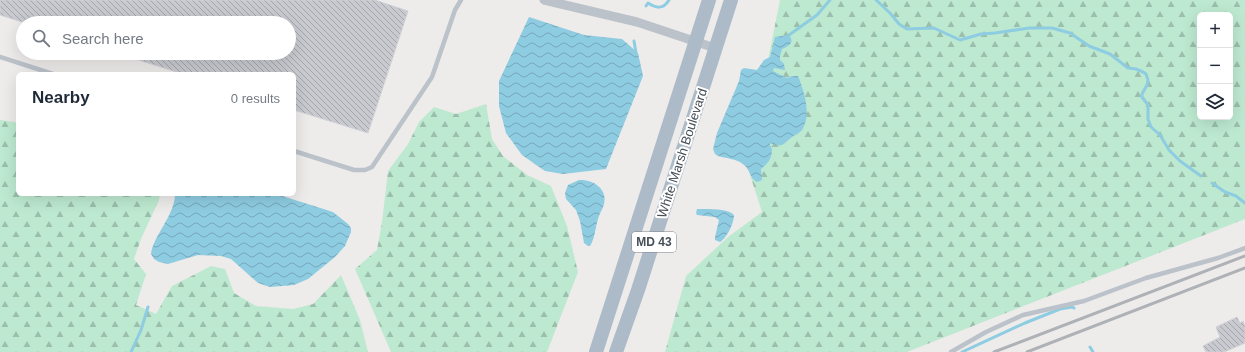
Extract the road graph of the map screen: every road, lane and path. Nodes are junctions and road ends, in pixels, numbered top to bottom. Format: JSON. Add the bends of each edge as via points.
{"nodes":[{"id":1,"x":462,"y":0,"type":"edge"},
{"id":2,"x":544,"y":0,"type":"edge"},
{"id":3,"x":709,"y":0,"type":"edge"},
{"id":4,"x":731,"y":0,"type":"edge"},
{"id":5,"x":696,"y":42,"type":"junction"},
{"id":6,"x":715,"y":48,"type":"junction"},
{"id":7,"x":0,"y":57,"type":"edge"},
{"id":8,"x":47,"y":72,"type":"edge"},
{"id":9,"x":296,"y":152,"type":"edge"},
{"id":10,"x":1245,"y":248,"type":"edge"},
{"id":11,"x":596,"y":352,"type":"edge"},
{"id":12,"x":616,"y":352,"type":"edge"},
{"id":13,"x":951,"y":352,"type":"edge"}],
"edges":[{"from":1,"to":9,"type":"lane","via":[[455,10],[432,77],[372,167],[354,170]]},
{"from":2,"to":5,"type":"street","via":[[622,18]]},
{"from":3,"to":5,"type":"main road","name":"White Marsh Boulevard","number":"MD 43"},
{"from":4,"to":6,"type":"main road","name":"White Marsh Boulevard","number":"MD 43"},
{"from":5,"to":6,"type":"street"},
{"from":5,"to":11,"type":"main road","name":"White Marsh Boulevard","number":"MD 43"},
{"from":6,"to":12,"type":"main road","name":"White Marsh Boulevard","number":"MD 43"},
{"from":7,"to":8,"type":"lane"},
{"from":10,"to":13,"type":"lane","via":[[1146,278],[1084,301],[1023,315]]}]}
